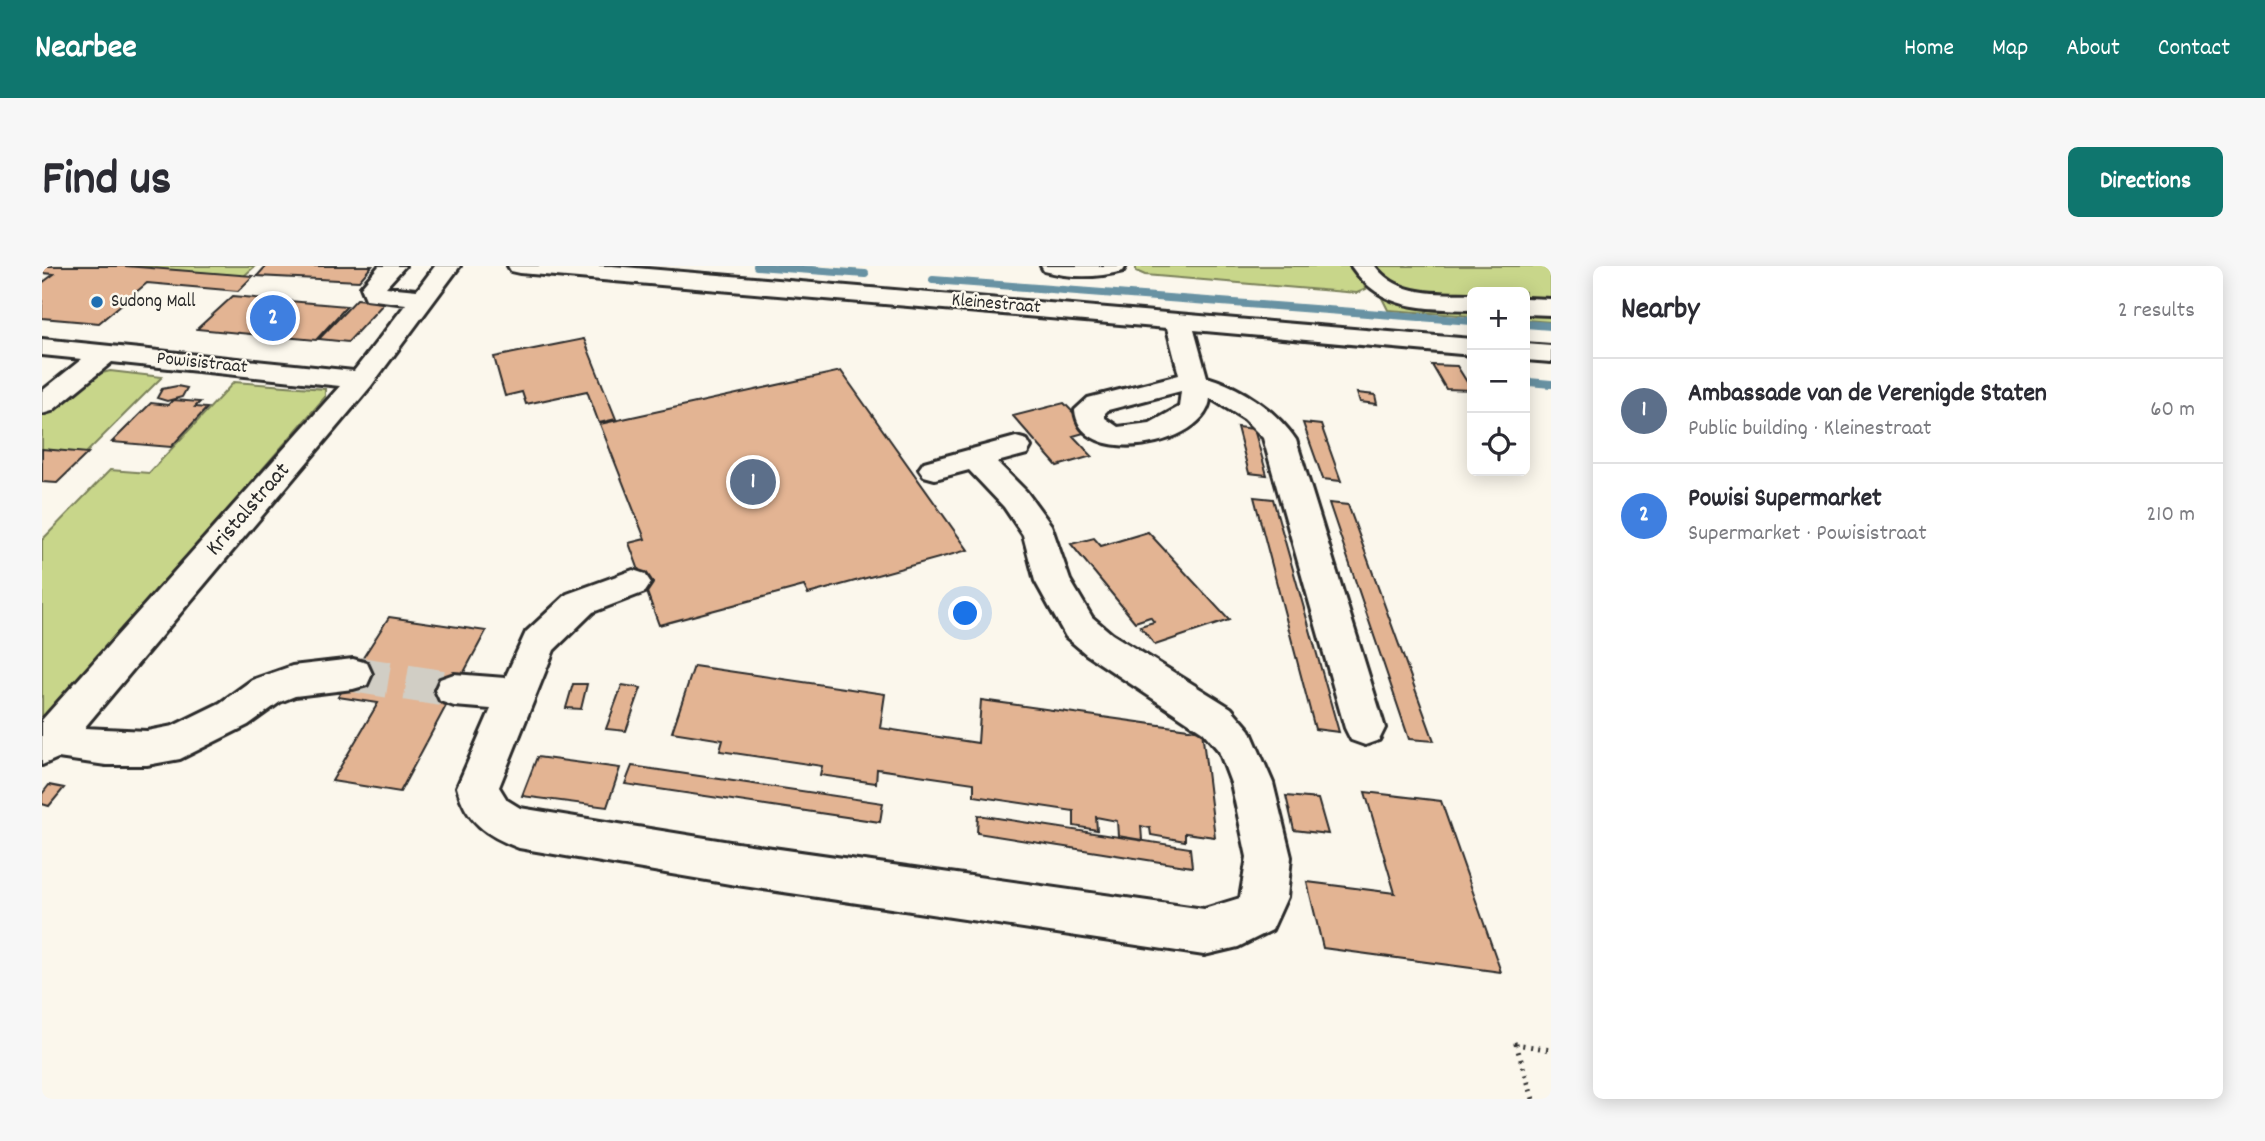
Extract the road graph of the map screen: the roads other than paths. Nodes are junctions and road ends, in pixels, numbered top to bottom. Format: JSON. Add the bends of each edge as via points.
{"nodes":[{"id":1,"x":520,"y":266,"type":"edge"},
{"id":2,"x":1053,"y":266,"type":"edge"},
{"id":3,"x":1113,"y":266,"type":"edge"},
{"id":4,"x":1363,"y":266,"type":"edge"},
{"id":5,"x":392,"y":268,"type":"edge"},
{"id":6,"x":445,"y":270,"type":"edge"},
{"id":7,"x":423,"y":298,"type":"junction"},
{"id":8,"x":1467,"y":302,"type":"edge"},
{"id":9,"x":1530,"y":306,"type":"edge"},
{"id":10,"x":1551,"y":307,"type":"edge"},
{"id":11,"x":1179,"y":321,"type":"junction"},
{"id":12,"x":42,"y":347,"type":"edge"},
{"id":13,"x":1467,"y":347,"type":"edge"},
{"id":14,"x":1530,"y":352,"type":"edge"},
{"id":15,"x":1551,"y":354,"type":"edge"},
{"id":16,"x":104,"y":355,"type":"junction"},
{"id":17,"x":361,"y":380,"type":"junction"},
{"id":18,"x":42,"y":405,"type":"edge"},
{"id":19,"x":1016,"y":447,"type":"dead end"},
{"id":20,"x":976,"y":458,"type":"junction"},
{"id":21,"x":935,"y":469,"type":"dead end"},
{"id":22,"x":633,"y":583,"type":"dead end"},
{"id":23,"x":353,"y":674,"type":"tunnel mouth"},
{"id":24,"x":454,"y":690,"type":"tunnel mouth"},
{"id":25,"x":517,"y":695,"type":"junction"},
{"id":26,"x":1365,"y":728,"type":"dead end"},
{"id":27,"x":46,"y":744,"type":"edge"}],
"edges":[{"from":1,"to":11,"type":"street","name":"Kleinestraat","via":[[888,285]]},
{"from":2,"to":3,"type":"street","via":[[1094,270]]},
{"from":4,"to":8,"type":"street","via":[[1369,278],[1396,295]]},
{"from":5,"to":6,"type":"street"},
{"from":5,"to":7,"type":"street","via":[[373,287],[375,294]]},
{"from":6,"to":7,"type":"street","name":"Kristalstraat"},
{"from":7,"to":17,"type":"street","name":"Kristalstraat"},
{"from":9,"to":10,"type":"street"},
{"from":11,"to":13,"type":"street","name":"Kleinestraat"},
{"from":11,"to":26,"type":"street","via":[[1193,381],[1256,414],[1281,439]]},
{"from":12,"to":16,"type":"street","name":"Powisistraat"},
{"from":14,"to":15,"type":"street"},
{"from":16,"to":17,"type":"street","name":"Powisistraat"},
{"from":16,"to":18,"type":"street"},
{"from":17,"to":27,"type":"street","name":"Kristalstraat"},
{"from":19,"to":20,"type":"street"},
{"from":20,"to":21,"type":"street"},
{"from":20,"to":25,"type":"street","via":[[1039,533],[1053,581],[1079,627],[1217,720],[1236,742],[1252,783],[1269,858],[1264,897],[1256,914],[1238,924],[1204,932],[519,828],[503,822],[480,803],[478,787]]},
{"from":22,"to":25,"type":"street","via":[[580,603],[539,642]]},
{"from":23,"to":27,"type":"street","via":[[292,681],[266,691],[180,742],[147,748]]},
{"from":24,"to":25,"type":"street"}]}
